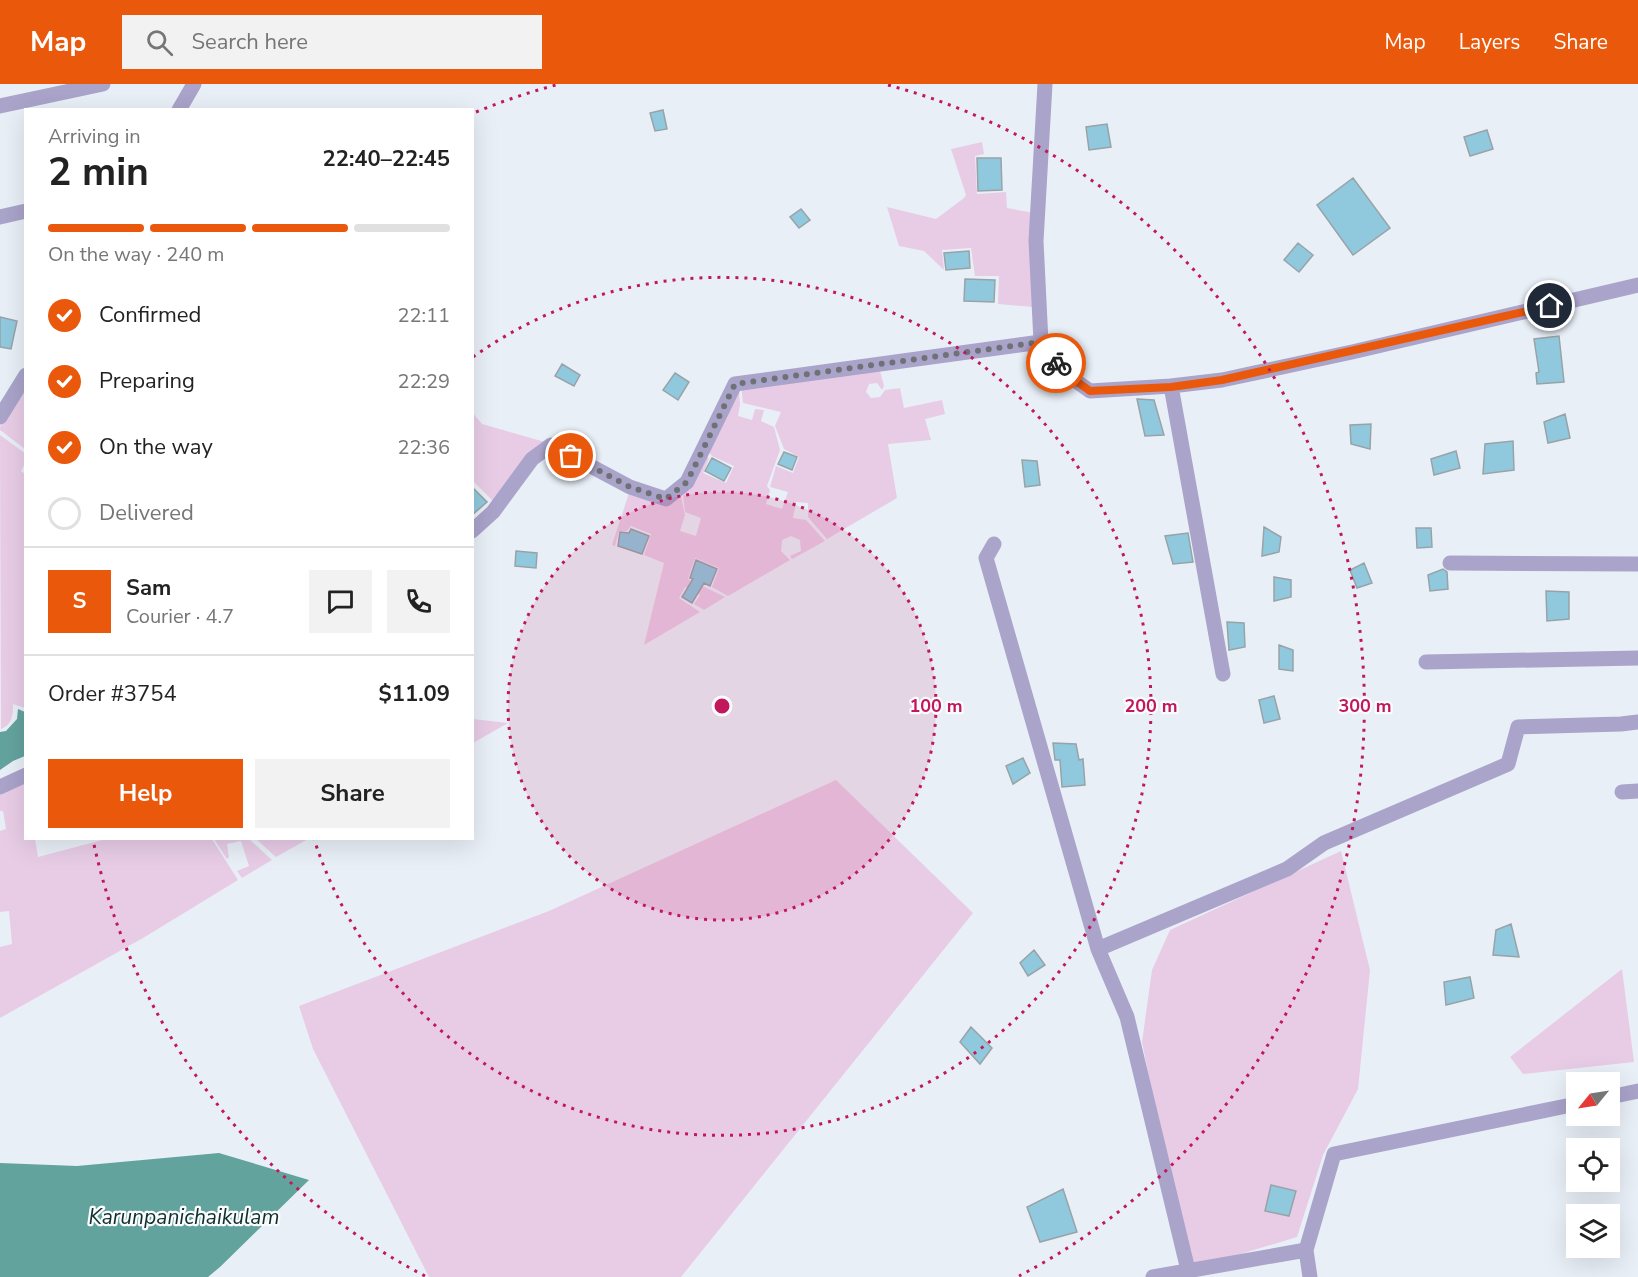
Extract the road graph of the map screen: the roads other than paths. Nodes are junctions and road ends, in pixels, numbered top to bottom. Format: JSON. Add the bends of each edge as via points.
{"nodes":[{"id":1,"x":103,"y":84,"type":"edge"},
{"id":2,"x":195,"y":84,"type":"edge"},
{"id":3,"x":1045,"y":84,"type":"edge"},
{"id":4,"x":0,"y":106,"type":"edge"},
{"id":5,"x":180,"y":108,"type":"edge"},
{"id":6,"x":24,"y":212,"type":"edge"},
{"id":7,"x":0,"y":216,"type":"edge"},
{"id":8,"x":1638,"y":285,"type":"edge"},
{"id":9,"x":1041,"y":342,"type":"junction"},
{"id":10,"x":24,"y":378,"type":"edge"},
{"id":11,"x":1171,"y":387,"type":"junction"},
{"id":12,"x":0,"y":417,"type":"edge"},
{"id":13,"x":474,"y":529,"type":"edge"},
{"id":14,"x":994,"y":544,"type":"dead end"},
{"id":15,"x":1450,"y":563,"type":"dead end"},
{"id":16,"x":1638,"y":564,"type":"edge"},
{"id":17,"x":1638,"y":658,"type":"edge"},
{"id":18,"x":1426,"y":662,"type":"dead end"},
{"id":19,"x":1223,"y":674,"type":"dead end"},
{"id":20,"x":1638,"y":722,"type":"edge"},
{"id":21,"x":24,"y":776,"type":"edge"},
{"id":22,"x":0,"y":787,"type":"edge"},
{"id":23,"x":1638,"y":791,"type":"edge"},
{"id":24,"x":1622,"y":792,"type":"dead end"},
{"id":25,"x":1098,"y":949,"type":"junction"},
{"id":26,"x":1638,"y":1091,"type":"edge"},
{"id":27,"x":1620,"y":1095,"type":"edge"},
{"id":28,"x":1566,"y":1106,"type":"edge"},
{"id":29,"x":1306,"y":1250,"type":"junction"},
{"id":30,"x":1188,"y":1270,"type":"junction"},
{"id":31,"x":1153,"y":1277,"type":"edge"},
{"id":32,"x":1310,"y":1277,"type":"edge"}],
"edges":[{"from":1,"to":4,"type":"street"},
{"from":2,"to":5,"type":"street"},
{"from":3,"to":9,"type":"street","via":[[1036,241]]},
{"from":6,"to":7,"type":"street"},
{"from":8,"to":11,"type":"street","via":[[1330,357]]},
{"from":9,"to":11,"type":"street","via":[[1062,371],[1090,391]]},
{"from":9,"to":13,"type":"street","via":[[735,384],[687,482],[666,499],[630,487],[551,445],[532,459],[493,512]]},
{"from":10,"to":12,"type":"street"},
{"from":11,"to":19,"type":"street"},
{"from":14,"to":25,"type":"street","via":[[986,558]]},
{"from":15,"to":16,"type":"street"},
{"from":17,"to":18,"type":"street"},
{"from":20,"to":25,"type":"street","via":[[1518,727],[1508,764],[1324,843],[1287,869]]},
{"from":21,"to":22,"type":"street"},
{"from":23,"to":24,"type":"street"},
{"from":25,"to":30,"type":"street","via":[[1126,1017]]},
{"from":26,"to":27,"type":"street"},
{"from":28,"to":29,"type":"street","via":[[1334,1154]]},
{"from":29,"to":30,"type":"street"},
{"from":29,"to":32,"type":"street"},
{"from":30,"to":31,"type":"street"}]}
